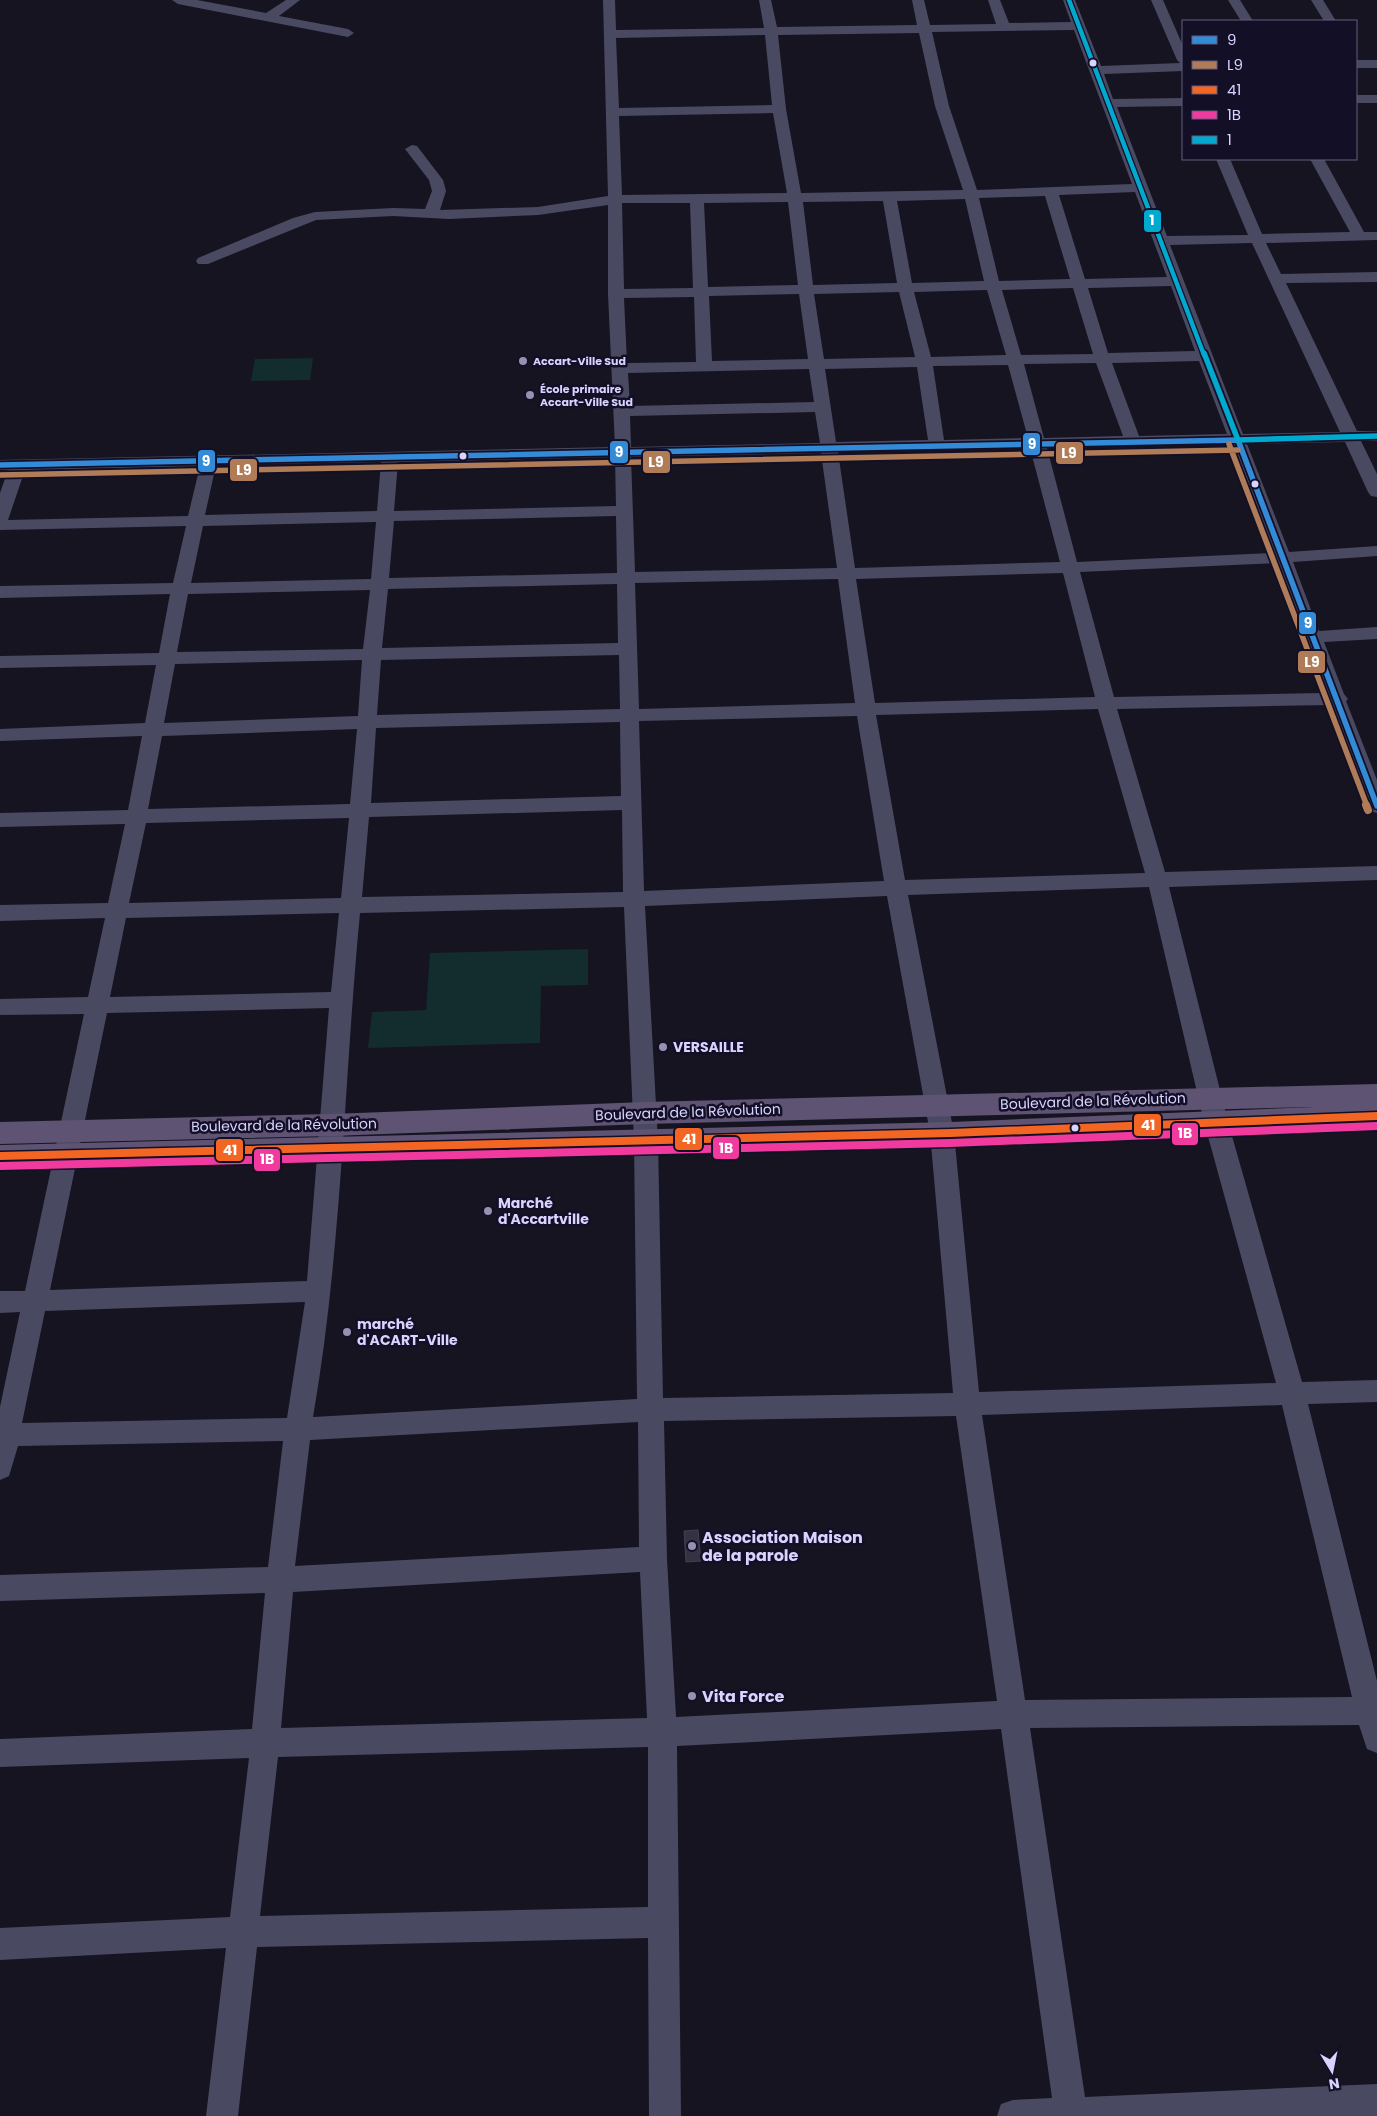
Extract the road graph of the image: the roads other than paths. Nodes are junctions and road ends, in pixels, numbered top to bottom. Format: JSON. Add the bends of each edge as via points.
{"nodes":[{"id":1,"x":178,"y":0,"type":"edge"},
{"id":2,"x":294,"y":0,"type":"edge"},
{"id":3,"x":609,"y":0,"type":"edge"},
{"id":4,"x":765,"y":0,"type":"edge"},
{"id":5,"x":918,"y":0,"type":"edge"},
{"id":6,"x":994,"y":0,"type":"edge"},
{"id":7,"x":1069,"y":0,"type":"edge"},
{"id":8,"x":1157,"y":0,"type":"edge"},
{"id":9,"x":1234,"y":0,"type":"edge"},
{"id":10,"x":1317,"y":0,"type":"edge"},
{"id":11,"x":268,"y":18,"type":"junction"},
{"id":12,"x":1246,"y":20,"type":"edge"},
{"id":13,"x":1329,"y":20,"type":"edge"},
{"id":14,"x":1079,"y":26,"type":"junction"},
{"id":15,"x":1004,"y":28,"type":"junction"},
{"id":16,"x":926,"y":29,"type":"junction"},
{"id":17,"x":771,"y":31,"type":"junction"},
{"id":18,"x":348,"y":33,"type":"dead end"},
{"id":19,"x":611,"y":34,"type":"junction"},
{"id":20,"x":1182,"y":58,"type":"edge"},
{"id":21,"x":1357,"y":64,"type":"edge"},
{"id":22,"x":1377,"y":64,"type":"edge"},
{"id":23,"x":1182,"y":67,"type":"edge"},
{"id":24,"x":1096,"y":70,"type":"junction"},
{"id":25,"x":1367,"y":99,"type":"edge"},
{"id":26,"x":1182,"y":102,"type":"edge"},
{"id":27,"x":1108,"y":103,"type":"junction"},
{"id":28,"x":779,"y":109,"type":"junction"},
{"id":29,"x":613,"y":112,"type":"junction"},
{"id":30,"x":1377,"y":112,"type":"edge"},
{"id":31,"x":412,"y":149,"type":"dead end"},
{"id":32,"x":1223,"y":160,"type":"edge"},
{"id":33,"x":1318,"y":160,"type":"edge"},
{"id":34,"x":1141,"y":188,"type":"junction"},
{"id":35,"x":1050,"y":192,"type":"junction"},
{"id":36,"x":971,"y":194,"type":"junction"},
{"id":37,"x":795,"y":197,"type":"junction"},
{"id":38,"x":889,"y":197,"type":"junction"},
{"id":39,"x":615,"y":198,"type":"junction"},
{"id":40,"x":697,"y":198,"type":"junction"},
{"id":41,"x":431,"y":214,"type":"junction"},
{"id":42,"x":1359,"y":236,"type":"junction"},
{"id":43,"x":1377,"y":236,"type":"edge"},
{"id":44,"x":1257,"y":238,"type":"junction"},
{"id":45,"x":1161,"y":241,"type":"junction"},
{"id":46,"x":204,"y":261,"type":"dead end"},
{"id":47,"x":1377,"y":277,"type":"edge"},
{"id":48,"x":1276,"y":279,"type":"junction"},
{"id":49,"x":1175,"y":281,"type":"junction"},
{"id":50,"x":1078,"y":283,"type":"junction"},
{"id":51,"x":993,"y":285,"type":"junction"},
{"id":52,"x":905,"y":287,"type":"junction"},
{"id":53,"x":806,"y":290,"type":"junction"},
{"id":54,"x":701,"y":292,"type":"junction"},
{"id":55,"x":616,"y":294,"type":"junction"},
{"id":56,"x":1206,"y":356,"type":"junction"},
{"id":57,"x":1102,"y":358,"type":"junction"},
{"id":58,"x":1015,"y":360,"type":"junction"},
{"id":59,"x":924,"y":362,"type":"junction"},
{"id":60,"x":816,"y":364,"type":"junction"},
{"id":61,"x":704,"y":366,"type":"junction"},
{"id":62,"x":620,"y":368,"type":"junction"},
{"id":63,"x":824,"y":407,"type":"junction"},
{"id":64,"x":622,"y":411,"type":"junction"},
{"id":65,"x":1351,"y":436,"type":"junction"},
{"id":66,"x":1377,"y":436,"type":"edge"},
{"id":67,"x":1238,"y":440,"type":"junction"},
{"id":68,"x":1133,"y":442,"type":"junction"},
{"id":69,"x":1037,"y":444,"type":"junction"},
{"id":70,"x":937,"y":446,"type":"junction"},
{"id":71,"x":828,"y":448,"type":"junction"},
{"id":72,"x":622,"y":452,"type":"junction"},
{"id":73,"x":390,"y":457,"type":"junction"},
{"id":74,"x":209,"y":461,"type":"junction"},
{"id":75,"x":0,"y":465,"type":"edge"},
{"id":76,"x":18,"y":465,"type":"junction"},
{"id":77,"x":1377,"y":492,"type":"edge"},
{"id":78,"x":623,"y":511,"type":"junction"},
{"id":79,"x":386,"y":516,"type":"junction"},
{"id":80,"x":0,"y":519,"type":"edge"},
{"id":81,"x":196,"y":521,"type":"junction"},
{"id":82,"x":0,"y":525,"type":"edge"},
{"id":83,"x":1377,"y":551,"type":"edge"},
{"id":84,"x":1283,"y":558,"type":"junction"},
{"id":85,"x":1070,"y":568,"type":"junction"},
{"id":86,"x":847,"y":574,"type":"junction"},
{"id":87,"x":625,"y":578,"type":"junction"},
{"id":88,"x":380,"y":584,"type":"junction"},
{"id":89,"x":180,"y":590,"type":"junction"},
{"id":90,"x":0,"y":592,"type":"edge"},
{"id":91,"x":1377,"y":633,"type":"edge"},
{"id":92,"x":1313,"y":637,"type":"junction"},
{"id":93,"x":627,"y":649,"type":"junction"},
{"id":94,"x":372,"y":654,"type":"junction"},
{"id":95,"x":167,"y":659,"type":"junction"},
{"id":96,"x":0,"y":662,"type":"edge"},
{"id":97,"x":1338,"y":699,"type":"junction"},
{"id":98,"x":1106,"y":703,"type":"junction"},
{"id":99,"x":866,"y":710,"type":"junction"},
{"id":100,"x":629,"y":716,"type":"junction"},
{"id":101,"x":367,"y":722,"type":"junction"},
{"id":102,"x":154,"y":731,"type":"junction"},
{"id":103,"x":0,"y":735,"type":"edge"},
{"id":104,"x":632,"y":803,"type":"junction"},
{"id":105,"x":1377,"y":806,"type":"edge"},
{"id":106,"x":360,"y":810,"type":"junction"},
{"id":107,"x":137,"y":816,"type":"junction"},
{"id":108,"x":0,"y":820,"type":"edge"},
{"id":109,"x":1377,"y":873,"type":"edge"},
{"id":110,"x":1157,"y":879,"type":"junction"},
{"id":111,"x":896,"y":888,"type":"junction"},
{"id":112,"x":634,"y":899,"type":"junction"},
{"id":113,"x":351,"y":905,"type":"junction"},
{"id":114,"x":118,"y":910,"type":"junction"},
{"id":115,"x":0,"y":913,"type":"edge"},
{"id":116,"x":342,"y":1000,"type":"junction"},
{"id":117,"x":96,"y":1004,"type":"junction"},
{"id":118,"x":0,"y":1007,"type":"edge"},
{"id":119,"x":1377,"y":1095,"type":"edge"},
{"id":120,"x":1213,"y":1110,"type":"junction"},
{"id":121,"x":645,"y":1113,"type":"junction"},
{"id":122,"x":1377,"y":1116,"type":"edge"},
{"id":123,"x":940,"y":1120,"type":"junction"},
{"id":124,"x":0,"y":1132,"type":"edge"},
{"id":125,"x":331,"y":1137,"type":"junction"},
{"id":126,"x":646,"y":1141,"type":"junction"},
{"id":127,"x":68,"y":1142,"type":"junction"},
{"id":128,"x":0,"y":1156,"type":"edge"},
{"id":129,"x":319,"y":1291,"type":"junction"},
{"id":130,"x":34,"y":1301,"type":"junction"},
{"id":131,"x":0,"y":1302,"type":"edge"},
{"id":132,"x":1377,"y":1391,"type":"edge"},
{"id":133,"x":1292,"y":1393,"type":"junction"},
{"id":134,"x":967,"y":1404,"type":"junction"},
{"id":135,"x":650,"y":1410,"type":"junction"},
{"id":136,"x":298,"y":1429,"type":"junction"},
{"id":137,"x":4,"y":1435,"type":"edge"},
{"id":138,"x":0,"y":1468,"type":"edge"},
{"id":139,"x":653,"y":1558,"type":"junction"},
{"id":140,"x":280,"y":1580,"type":"junction"},
{"id":141,"x":0,"y":1588,"type":"edge"},
{"id":142,"x":1373,"y":1712,"type":"edge"},
{"id":143,"x":1012,"y":1714,"type":"junction"},
{"id":144,"x":662,"y":1732,"type":"junction"},
{"id":145,"x":1377,"y":1740,"type":"edge"},
{"id":146,"x":265,"y":1743,"type":"junction"},
{"id":147,"x":0,"y":1753,"type":"edge"},
{"id":148,"x":663,"y":1922,"type":"junction"},
{"id":149,"x":242,"y":1932,"type":"junction"},
{"id":150,"x":0,"y":1944,"type":"edge"},
{"id":151,"x":1377,"y":2100,"type":"edge"},
{"id":152,"x":1071,"y":2115,"type":"edge"},
{"id":153,"x":222,"y":2116,"type":"edge"},
{"id":154,"x":665,"y":2116,"type":"edge"},
{"id":155,"x":1013,"y":2116,"type":"edge"}],
"edges":[{"from":1,"to":11,"type":"street"},
{"from":2,"to":11,"type":"street"},
{"from":3,"to":19,"type":"street"},
{"from":4,"to":17,"type":"street"},
{"from":5,"to":16,"type":"street"},
{"from":6,"to":15,"type":"street"},
{"from":7,"to":14,"type":"street"},
{"from":8,"to":20,"type":"street"},
{"from":9,"to":12,"type":"street"},
{"from":10,"to":13,"type":"street"},
{"from":11,"to":18,"type":"street"},
{"from":14,"to":15,"type":"street"},
{"from":14,"to":24,"type":"street"},
{"from":15,"to":16,"type":"street"},
{"from":16,"to":17,"type":"street"},
{"from":16,"to":36,"type":"street","via":[[942,106]]},
{"from":17,"to":19,"type":"street"},
{"from":17,"to":28,"type":"street"},
{"from":19,"to":29,"type":"street"},
{"from":21,"to":22,"type":"street"},
{"from":23,"to":24,"type":"street"},
{"from":24,"to":27,"type":"street"},
{"from":25,"to":30,"type":"street"},
{"from":26,"to":27,"type":"street"},
{"from":27,"to":34,"type":"street"},
{"from":28,"to":29,"type":"street"},
{"from":28,"to":37,"type":"street"},
{"from":29,"to":39,"type":"street"},
{"from":31,"to":41,"type":"street","via":[[436,180],[439,191]]},
{"from":32,"to":44,"type":"street"},
{"from":33,"to":42,"type":"street"},
{"from":34,"to":35,"type":"street"},
{"from":34,"to":45,"type":"street"},
{"from":35,"to":36,"type":"street"},
{"from":35,"to":50,"type":"street"},
{"from":36,"to":38,"type":"street"},
{"from":36,"to":51,"type":"street"},
{"from":37,"to":38,"type":"street"},
{"from":37,"to":40,"type":"street"},
{"from":37,"to":53,"type":"street"},
{"from":38,"to":52,"type":"street"},
{"from":39,"to":40,"type":"street"},
{"from":39,"to":41,"type":"street","via":[[538,211]]},
{"from":39,"to":55,"type":"street"},
{"from":40,"to":54,"type":"street"},
{"from":41,"to":46,"type":"street","via":[[394,212],[315,216]]},
{"from":42,"to":43,"type":"street"},
{"from":42,"to":44,"type":"street"},
{"from":44,"to":45,"type":"street"},
{"from":44,"to":48,"type":"street"},
{"from":45,"to":49,"type":"street"},
{"from":47,"to":48,"type":"street"},
{"from":48,"to":65,"type":"street"},
{"from":49,"to":50,"type":"street"},
{"from":49,"to":56,"type":"street"},
{"from":50,"to":51,"type":"street"},
{"from":50,"to":57,"type":"street"},
{"from":51,"to":52,"type":"street"},
{"from":51,"to":58,"type":"street"},
{"from":52,"to":53,"type":"street"},
{"from":52,"to":59,"type":"street"},
{"from":53,"to":54,"type":"street"},
{"from":53,"to":60,"type":"street"},
{"from":54,"to":55,"type":"street"},
{"from":54,"to":61,"type":"street"},
{"from":55,"to":62,"type":"street"},
{"from":56,"to":57,"type":"street"},
{"from":56,"to":67,"type":"street"},
{"from":57,"to":58,"type":"street"},
{"from":57,"to":68,"type":"street"},
{"from":58,"to":59,"type":"street"},
{"from":58,"to":69,"type":"street"},
{"from":59,"to":60,"type":"street"},
{"from":59,"to":70,"type":"street"},
{"from":60,"to":61,"type":"street"},
{"from":60,"to":63,"type":"street"},
{"from":61,"to":62,"type":"street"},
{"from":62,"to":64,"type":"street"},
{"from":63,"to":64,"type":"street"},
{"from":63,"to":71,"type":"street"},
{"from":64,"to":72,"type":"street"},
{"from":65,"to":66,"type":"street"},
{"from":65,"to":67,"type":"street"},
{"from":65,"to":77,"type":"street"},
{"from":67,"to":68,"type":"street"},
{"from":67,"to":84,"type":"street"},
{"from":68,"to":69,"type":"street"},
{"from":69,"to":70,"type":"street"},
{"from":69,"to":85,"type":"street"},
{"from":70,"to":71,"type":"street"},
{"from":71,"to":72,"type":"street"},
{"from":71,"to":86,"type":"street"},
{"from":72,"to":73,"type":"street"},
{"from":72,"to":78,"type":"street"},
{"from":73,"to":74,"type":"street"},
{"from":73,"to":79,"type":"street"},
{"from":74,"to":76,"type":"street"},
{"from":74,"to":81,"type":"street"},
{"from":75,"to":76,"type":"street"},
{"from":76,"to":80,"type":"street"},
{"from":78,"to":79,"type":"street"},
{"from":78,"to":87,"type":"street"},
{"from":79,"to":81,"type":"street"},
{"from":79,"to":88,"type":"street"},
{"from":81,"to":82,"type":"street"},
{"from":81,"to":89,"type":"street"},
{"from":83,"to":84,"type":"street"},
{"from":84,"to":85,"type":"street"},
{"from":84,"to":92,"type":"street"},
{"from":85,"to":86,"type":"street"},
{"from":85,"to":98,"type":"street"},
{"from":86,"to":87,"type":"street"},
{"from":86,"to":99,"type":"street"},
{"from":87,"to":88,"type":"street"},
{"from":87,"to":93,"type":"street"},
{"from":88,"to":89,"type":"street"},
{"from":88,"to":94,"type":"street"},
{"from":89,"to":90,"type":"street"},
{"from":89,"to":95,"type":"street"},
{"from":91,"to":92,"type":"street"},
{"from":92,"to":97,"type":"street"},
{"from":93,"to":94,"type":"street"},
{"from":93,"to":100,"type":"street"},
{"from":94,"to":95,"type":"street"},
{"from":94,"to":101,"type":"street"},
{"from":95,"to":96,"type":"street"},
{"from":95,"to":102,"type":"street"},
{"from":97,"to":98,"type":"street"},
{"from":97,"to":105,"type":"street"},
{"from":98,"to":99,"type":"street"},
{"from":98,"to":110,"type":"street"},
{"from":99,"to":100,"type":"street"},
{"from":99,"to":111,"type":"street"},
{"from":100,"to":101,"type":"street"},
{"from":100,"to":104,"type":"street"},
{"from":101,"to":102,"type":"street"},
{"from":101,"to":106,"type":"street"},
{"from":102,"to":103,"type":"street"},
{"from":102,"to":107,"type":"street"},
{"from":104,"to":106,"type":"street"},
{"from":104,"to":112,"type":"street"},
{"from":106,"to":107,"type":"street"},
{"from":106,"to":113,"type":"street"},
{"from":107,"to":108,"type":"street"},
{"from":107,"to":114,"type":"street"},
{"from":109,"to":110,"type":"street"},
{"from":110,"to":111,"type":"street"},
{"from":110,"to":120,"type":"street"},
{"from":111,"to":112,"type":"street"},
{"from":111,"to":123,"type":"street"},
{"from":112,"to":113,"type":"street"},
{"from":112,"to":121,"type":"street"},
{"from":113,"to":114,"type":"street"},
{"from":113,"to":116,"type":"street"},
{"from":114,"to":115,"type":"street"},
{"from":114,"to":117,"type":"street"},
{"from":116,"to":117,"type":"street"},
{"from":116,"to":125,"type":"street"},
{"from":117,"to":118,"type":"street"},
{"from":117,"to":127,"type":"street"},
{"from":119,"to":120,"type":"main road","name":"Boulevard de la Révolution"},
{"from":120,"to":122,"type":"main road","name":"Boulevard de la Révolution"},
{"from":120,"to":123,"type":"main road","name":"Boulevard de la Révolution"},
{"from":120,"to":133,"type":"street"},
{"from":121,"to":123,"type":"main road","name":"Boulevard de la Révolution"},
{"from":121,"to":125,"type":"main road","name":"Boulevard de la Révolution"},
{"from":121,"to":126,"type":"street"},
{"from":123,"to":126,"type":"main road","name":"Boulevard de la Révolution"},
{"from":123,"to":134,"type":"street"},
{"from":124,"to":127,"type":"main road","name":"Boulevard de la Révolution"},
{"from":125,"to":126,"type":"main road","name":"Boulevard de la Révolution"},
{"from":125,"to":127,"type":"main road","name":"Boulevard de la Révolution"},
{"from":125,"to":129,"type":"street"},
{"from":126,"to":135,"type":"street"},
{"from":127,"to":128,"type":"main road","name":"Boulevard de la Révolution"},
{"from":127,"to":130,"type":"street"},
{"from":129,"to":130,"type":"street"},
{"from":129,"to":136,"type":"street"},
{"from":130,"to":131,"type":"street"},
{"from":130,"to":137,"type":"street"},
{"from":132,"to":133,"type":"street"},
{"from":133,"to":134,"type":"street"},
{"from":133,"to":142,"type":"street"},
{"from":134,"to":135,"type":"street"},
{"from":134,"to":143,"type":"street"},
{"from":135,"to":136,"type":"street"},
{"from":135,"to":139,"type":"street"},
{"from":136,"to":137,"type":"street"},
{"from":136,"to":140,"type":"street"},
{"from":137,"to":138,"type":"street"},
{"from":139,"to":140,"type":"street"},
{"from":139,"to":144,"type":"street"},
{"from":140,"to":141,"type":"street"},
{"from":140,"to":146,"type":"street"},
{"from":142,"to":143,"type":"street"},
{"from":142,"to":145,"type":"street"},
{"from":143,"to":144,"type":"street"},
{"from":143,"to":152,"type":"street","via":[[1044,1914]]},
{"from":144,"to":146,"type":"street"},
{"from":144,"to":148,"type":"street"},
{"from":146,"to":147,"type":"street"},
{"from":146,"to":149,"type":"street"},
{"from":148,"to":149,"type":"street"},
{"from":148,"to":154,"type":"street"},
{"from":149,"to":150,"type":"street"},
{"from":149,"to":153,"type":"street"},
{"from":151,"to":152,"type":"street"},
{"from":152,"to":155,"type":"street"}]}
